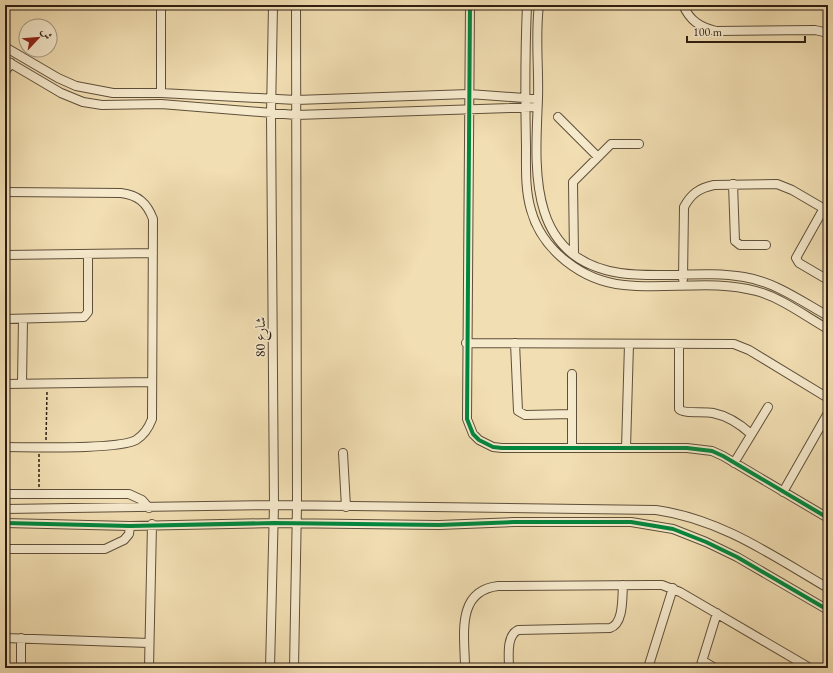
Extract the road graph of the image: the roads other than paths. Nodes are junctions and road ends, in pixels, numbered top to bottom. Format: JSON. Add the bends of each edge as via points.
{"nodes":[{"id":1,"x":161,"y":5,"type":"edge"},
{"id":2,"x":273,"y":5,"type":"edge"},
{"id":3,"x":296,"y":5,"type":"edge"},
{"id":4,"x":470,"y":5,"type":"edge"},
{"id":5,"x":527,"y":5,"type":"edge"},
{"id":6,"x":539,"y":5,"type":"edge"},
{"id":7,"x":683,"y":5,"type":"edge"},
{"id":8,"x":828,"y":33,"type":"edge"},
{"id":9,"x":5,"y":47,"type":"edge"},
{"id":10,"x":8,"y":62,"type":"edge"},
{"id":11,"x":5,"y":72,"type":"edge"},
{"id":12,"x":161,"y":93,"type":"junction"},
{"id":13,"x":469,"y":94,"type":"junction"},
{"id":14,"x":525,"y":98,"type":"junction"},
{"id":15,"x":272,"y":99,"type":"junction"},
{"id":16,"x":296,"y":100,"type":"junction"},
{"id":17,"x":537,"y":103,"type":"junction"},
{"id":18,"x":525,"y":107,"type":"junction"},
{"id":19,"x":468,"y":108,"type":"junction"},
{"id":20,"x":271,"y":114,"type":"junction"},
{"id":21,"x":296,"y":115,"type":"junction"},
{"id":22,"x":558,"y":117,"type":"dead end"},
{"id":23,"x":639,"y":144,"type":"dead end"},
{"id":24,"x":598,"y":156,"type":"junction"},
{"id":25,"x":733,"y":184,"type":"junction"},
{"id":26,"x":5,"y":192,"type":"edge"},
{"id":27,"x":826,"y":210,"type":"edge"},
{"id":28,"x":766,"y":245,"type":"dead end"},
{"id":29,"x":153,"y":253,"type":"junction"},
{"id":30,"x":88,"y":254,"type":"junction"},
{"id":31,"x":574,"y":254,"type":"junction"},
{"id":32,"x":5,"y":255,"type":"edge"},
{"id":33,"x":683,"y":275,"type":"junction"},
{"id":34,"x":828,"y":280,"type":"edge"},
{"id":35,"x":683,"y":286,"type":"junction"},
{"id":36,"x":828,"y":316,"type":"edge"},
{"id":37,"x":5,"y":319,"type":"edge"},
{"id":38,"x":23,"y":319,"type":"junction"},
{"id":39,"x":828,"y":329,"type":"edge"},
{"id":40,"x":466,"y":343,"type":"junction"},
{"id":41,"x":515,"y":343,"type":"junction"},
{"id":42,"x":629,"y":344,"type":"junction"},
{"id":43,"x":679,"y":344,"type":"junction"},
{"id":44,"x":572,"y":374,"type":"dead end"},
{"id":45,"x":152,"y":382,"type":"junction"},
{"id":46,"x":5,"y":384,"type":"edge"},
{"id":47,"x":22,"y":384,"type":"junction"},
{"id":48,"x":828,"y":398,"type":"edge"},
{"id":49,"x":768,"y":406,"type":"dead end"},
{"id":50,"x":828,"y":413,"type":"edge"},
{"id":51,"x":572,"y":414,"type":"junction"},
{"id":52,"x":751,"y":434,"type":"junction"},
{"id":53,"x":5,"y":447,"type":"edge"},
{"id":54,"x":572,"y":448,"type":"junction"},
{"id":55,"x":626,"y":448,"type":"junction"},
{"id":56,"x":344,"y":453,"type":"dead end"},
{"id":57,"x":734,"y":463,"type":"junction"},
{"id":58,"x":783,"y":492,"type":"junction"},
{"id":59,"x":5,"y":494,"type":"edge"},
{"id":60,"x":274,"y":505,"type":"junction"},
{"id":61,"x":297,"y":505,"type":"junction"},
{"id":62,"x":346,"y":507,"type":"junction"},
{"id":63,"x":149,"y":508,"type":"junction"},
{"id":64,"x":5,"y":509,"type":"edge"},
{"id":65,"x":828,"y":518,"type":"edge"},
{"id":66,"x":5,"y":523,"type":"edge"},
{"id":67,"x":274,"y":523,"type":"junction"},
{"id":68,"x":152,"y":524,"type":"junction"},
{"id":69,"x":297,"y":524,"type":"junction"},
{"id":70,"x":130,"y":526,"type":"junction"},
{"id":71,"x":5,"y":549,"type":"edge"},
{"id":72,"x":623,"y":585,"type":"junction"},
{"id":73,"x":673,"y":588,"type":"junction"},
{"id":74,"x":828,"y":588,"type":"edge"},
{"id":75,"x":828,"y":610,"type":"edge"},
{"id":76,"x":717,"y":613,"type":"junction"},
{"id":77,"x":5,"y":638,"type":"edge"},
{"id":78,"x":21,"y":638,"type":"junction"},
{"id":79,"x":149,"y":643,"type":"junction"},
{"id":80,"x":701,"y":664,"type":"edge"},
{"id":81,"x":21,"y":668,"type":"edge"},
{"id":82,"x":149,"y":668,"type":"edge"},
{"id":83,"x":270,"y":668,"type":"edge"},
{"id":84,"x":294,"y":668,"type":"edge"},
{"id":85,"x":465,"y":668,"type":"edge"},
{"id":86,"x":509,"y":668,"type":"edge"},
{"id":87,"x":648,"y":668,"type":"edge"},
{"id":88,"x":715,"y":668,"type":"edge"},
{"id":89,"x":810,"y":668,"type":"edge"}],
"edges":[{"from":1,"to":12,"type":"street"},
{"from":2,"to":15,"type":"street","name":"شارع 80"},
{"from":3,"to":16,"type":"street"},
{"from":4,"to":13,"type":"street"},
{"from":5,"to":14,"type":"street"},
{"from":6,"to":17,"type":"street"},
{"from":7,"to":8,"type":"street","via":[[695,23],[716,31],[815,30]]},
{"from":9,"to":12,"type":"street","via":[[76,86],[113,93]]},
{"from":10,"to":11,"type":"street"},
{"from":10,"to":20,"type":"street","via":[[61,93],[83,102],[102,105],[161,104]]},
{"from":12,"to":15,"type":"street"},
{"from":13,"to":14,"type":"street"},
{"from":13,"to":16,"type":"street"},
{"from":13,"to":19,"type":"street"},
{"from":14,"to":17,"type":"street"},
{"from":14,"to":18,"type":"street"},
{"from":15,"to":16,"type":"street"},
{"from":15,"to":20,"type":"street","name":"شارع 80"},
{"from":16,"to":21,"type":"street"},
{"from":17,"to":18,"type":"street"},
{"from":17,"to":31,"type":"street","via":[[539,197],[549,225]]},
{"from":18,"to":19,"type":"street"},
{"from":18,"to":35,"type":"street","via":[[528,198],[536,223],[546,241],[576,268],[606,282],[646,287]]},
{"from":19,"to":21,"type":"street"},
{"from":19,"to":40,"type":"street"},
{"from":20,"to":21,"type":"street"},
{"from":20,"to":60,"type":"street","name":"شارع 80"},
{"from":21,"to":61,"type":"street"},
{"from":22,"to":24,"type":"street"},
{"from":23,"to":24,"type":"street","via":[[611,144]]},
{"from":24,"to":31,"type":"street","via":[[573,182]]},
{"from":25,"to":27,"type":"street","via":[[777,184]]},
{"from":25,"to":28,"type":"street","via":[[736,241],[740,245]]},
{"from":25,"to":33,"type":"street","via":[[704,187],[689,199],[684,207]]},
{"from":26,"to":29,"type":"street","via":[[132,194],[142,200],[153,220]]},
{"from":27,"to":34,"type":"street","via":[[796,258],[798,263]]},
{"from":29,"to":30,"type":"street"},
{"from":29,"to":45,"type":"street"},
{"from":30,"to":32,"type":"street"},
{"from":30,"to":38,"type":"street","via":[[86,316]]},
{"from":31,"to":33,"type":"street","via":[[589,264],[611,271]]},
{"from":33,"to":35,"type":"street"},
{"from":33,"to":36,"type":"street","via":[[731,276],[762,281]]},
{"from":35,"to":39,"type":"street","via":[[722,285],[757,291]]},
{"from":37,"to":38,"type":"street"},
{"from":38,"to":47,"type":"street"},
{"from":40,"to":41,"type":"street"},
{"from":40,"to":54,"type":"street","via":[[467,419],[473,434],[479,440],[493,447],[502,448]]},
{"from":41,"to":42,"type":"street"},
{"from":41,"to":51,"type":"street","via":[[518,411],[525,415]]},
{"from":42,"to":43,"type":"street"},
{"from":42,"to":55,"type":"street"},
{"from":43,"to":48,"type":"street","via":[[742,346]]},
{"from":43,"to":52,"type":"street","via":[[679,410],[727,417]]},
{"from":44,"to":51,"type":"street"},
{"from":45,"to":47,"type":"street"},
{"from":45,"to":53,"type":"street","via":[[152,419],[149,427],[136,440],[116,445]]},
{"from":46,"to":47,"type":"street"},
{"from":49,"to":52,"type":"street"},
{"from":50,"to":58,"type":"street"},
{"from":51,"to":54,"type":"street"},
{"from":52,"to":57,"type":"street"},
{"from":54,"to":55,"type":"street"},
{"from":55,"to":57,"type":"street","via":[[700,449],[712,451]]},
{"from":56,"to":62,"type":"street"},
{"from":57,"to":58,"type":"street"},
{"from":58,"to":65,"type":"street"},
{"from":59,"to":63,"type":"street","via":[[129,494],[142,500]]},
{"from":60,"to":61,"type":"street"},
{"from":60,"to":63,"type":"street"},
{"from":60,"to":67,"type":"street","name":"شارع 80"},
{"from":61,"to":62,"type":"street"},
{"from":61,"to":69,"type":"street"},
{"from":62,"to":74,"type":"street","via":[[633,510],[679,514],[702,520],[754,545]]},
{"from":63,"to":64,"type":"street"},
{"from":66,"to":70,"type":"street"},
{"from":67,"to":68,"type":"street"},
{"from":67,"to":69,"type":"street"},
{"from":67,"to":83,"type":"street","name":"شارع 80"},
{"from":68,"to":70,"type":"street"},
{"from":68,"to":79,"type":"street"},
{"from":69,"to":75,"type":"street","via":[[631,522],[673,529],[706,542]]},
{"from":69,"to":84,"type":"street"},
{"from":70,"to":71,"type":"street","via":[[129,534],[124,540],[105,549]]},
{"from":72,"to":73,"type":"street","via":[[662,585]]},
{"from":72,"to":85,"type":"street","via":[[498,586],[484,590],[472,599],[466,612]]},
{"from":72,"to":86,"type":"street","via":[[616,626],[518,630],[512,634],[510,640]]},
{"from":73,"to":76,"type":"street"},
{"from":73,"to":87,"type":"street"},
{"from":76,"to":80,"type":"street"},
{"from":76,"to":89,"type":"street"},
{"from":77,"to":78,"type":"street"},
{"from":78,"to":79,"type":"street"},
{"from":78,"to":81,"type":"street"},
{"from":79,"to":82,"type":"street"},
{"from":80,"to":88,"type":"street"}]}
